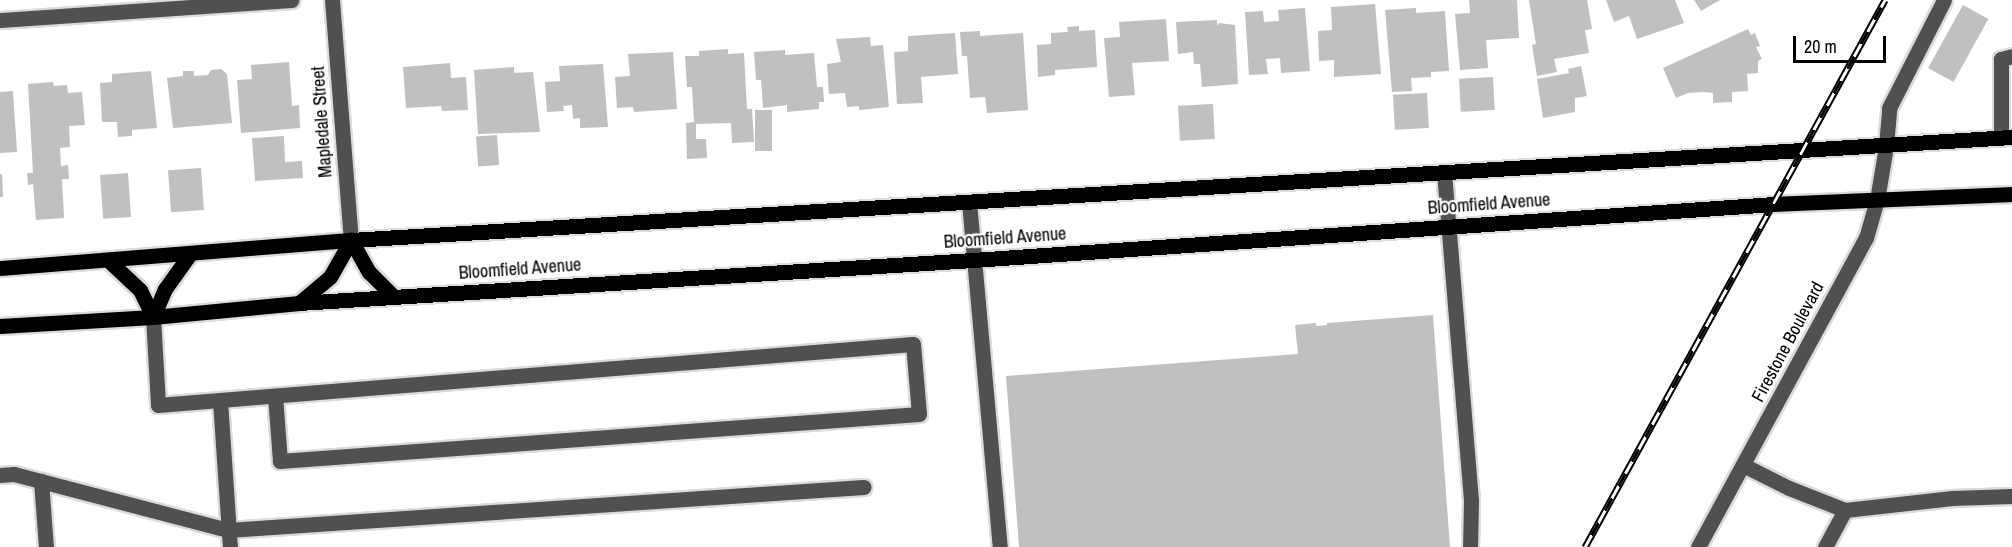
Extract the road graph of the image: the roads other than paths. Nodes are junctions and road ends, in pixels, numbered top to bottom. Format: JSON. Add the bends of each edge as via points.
{"nodes":[{"id":1,"x":291,"y":0,"type":"edge"},
{"id":2,"x":332,"y":0,"type":"edge"},
{"id":3,"x":1944,"y":0,"type":"edge"},
{"id":4,"x":0,"y":20,"type":"edge"},
{"id":5,"x":2012,"y":56,"type":"edge"},
{"id":6,"x":2006,"y":138,"type":"edge"},
{"id":7,"x":1886,"y":146,"type":"junction"},
{"id":8,"x":1444,"y":172,"type":"junction"},
{"id":9,"x":2012,"y":194,"type":"edge"},
{"id":10,"x":1876,"y":200,"type":"junction"},
{"id":11,"x":969,"y":202,"type":"junction"},
{"id":12,"x":1448,"y":227,"type":"junction"},
{"id":13,"x":351,"y":240,"type":"junction"},
{"id":14,"x":190,"y":254,"type":"junction"},
{"id":15,"x":973,"y":260,"type":"junction"},
{"id":16,"x":108,"y":261,"type":"junction"},
{"id":17,"x":0,"y":268,"type":"edge"},
{"id":18,"x":394,"y":297,"type":"junction"},
{"id":19,"x":299,"y":303,"type":"junction"},
{"id":20,"x":153,"y":317,"type":"junction"},
{"id":21,"x":0,"y":327,"type":"edge"},
{"id":22,"x":275,"y":396,"type":"junction"},
{"id":23,"x":220,"y":401,"type":"junction"},
{"id":24,"x":1743,"y":465,"type":"junction"},
{"id":25,"x":0,"y":475,"type":"edge"},
{"id":26,"x":41,"y":481,"type":"junction"},
{"id":27,"x":864,"y":487,"type":"dead end"},
{"id":28,"x":2012,"y":496,"type":"edge"},
{"id":29,"x":1845,"y":510,"type":"junction"},
{"id":30,"x":228,"y":530,"type":"junction"},
{"id":31,"x":1826,"y":544,"type":"edge"},
{"id":32,"x":46,"y":547,"type":"edge"},
{"id":33,"x":230,"y":547,"type":"edge"},
{"id":34,"x":1000,"y":547,"type":"edge"},
{"id":35,"x":1470,"y":547,"type":"edge"},
{"id":36,"x":1698,"y":547,"type":"edge"}],
"edges":[{"from":1,"to":4,"type":"street"},
{"from":2,"to":13,"type":"street","name":"Mapledale Street"},
{"from":3,"to":7,"type":"street","name":"Firestone Boulevard","via":[[1889,108]]},
{"from":5,"to":6,"type":"street","via":[[2001,59]]},
{"from":6,"to":7,"type":"main road","name":"Bloomfield Avenue"},
{"from":7,"to":8,"type":"main road","name":"Bloomfield Avenue"},
{"from":7,"to":10,"type":"street","name":"Firestone Boulevard"},
{"from":8,"to":11,"type":"main road","name":"Bloomfield Avenue"},
{"from":8,"to":12,"type":"street"},
{"from":9,"to":10,"type":"main road","name":"Bloomfield Avenue"},
{"from":10,"to":12,"type":"main road","name":"Bloomfield Avenue"},
{"from":10,"to":24,"type":"street","name":"Firestone Boulevard","via":[[1866,238]]},
{"from":11,"to":13,"type":"main road","name":"Bloomfield Avenue"},
{"from":11,"to":15,"type":"street"},
{"from":12,"to":15,"type":"main road","name":"Bloomfield Avenue"},
{"from":12,"to":35,"type":"street","via":[[1471,501]]},
{"from":13,"to":14,"type":"main road","name":"Bloomfield Avenue"},
{"from":13,"to":18,"type":"main road","via":[[369,272]]},
{"from":13,"to":19,"type":"main road","via":[[330,277]]},
{"from":14,"to":16,"type":"main road","name":"Bloomfield Avenue"},
{"from":14,"to":20,"type":"main road","via":[[165,289]]},
{"from":15,"to":18,"type":"main road","name":"Bloomfield Avenue"},
{"from":15,"to":34,"type":"street"},
{"from":16,"to":17,"type":"main road","name":"Bloomfield Avenue"},
{"from":16,"to":20,"type":"main road","via":[[140,290]]},
{"from":18,"to":19,"type":"main road","name":"Bloomfield Avenue"},
{"from":19,"to":20,"type":"main road","name":"Bloomfield Avenue"},
{"from":20,"to":21,"type":"main road","name":"Bloomfield Avenue"},
{"from":20,"to":23,"type":"street","via":[[158,405]]},
{"from":22,"to":22,"type":"street","via":[[913,344],[919,414],[280,461]]},
{"from":22,"to":23,"type":"street"},
{"from":23,"to":30,"type":"street"},
{"from":24,"to":29,"type":"street"},
{"from":24,"to":36,"type":"street","name":"Firestone Boulevard"},
{"from":25,"to":26,"type":"street","via":[[14,474]]},
{"from":26,"to":30,"type":"street"},
{"from":26,"to":32,"type":"street"},
{"from":27,"to":30,"type":"street"},
{"from":28,"to":29,"type":"street","via":[[1952,498]]},
{"from":29,"to":31,"type":"street"},
{"from":30,"to":33,"type":"street"}]}
